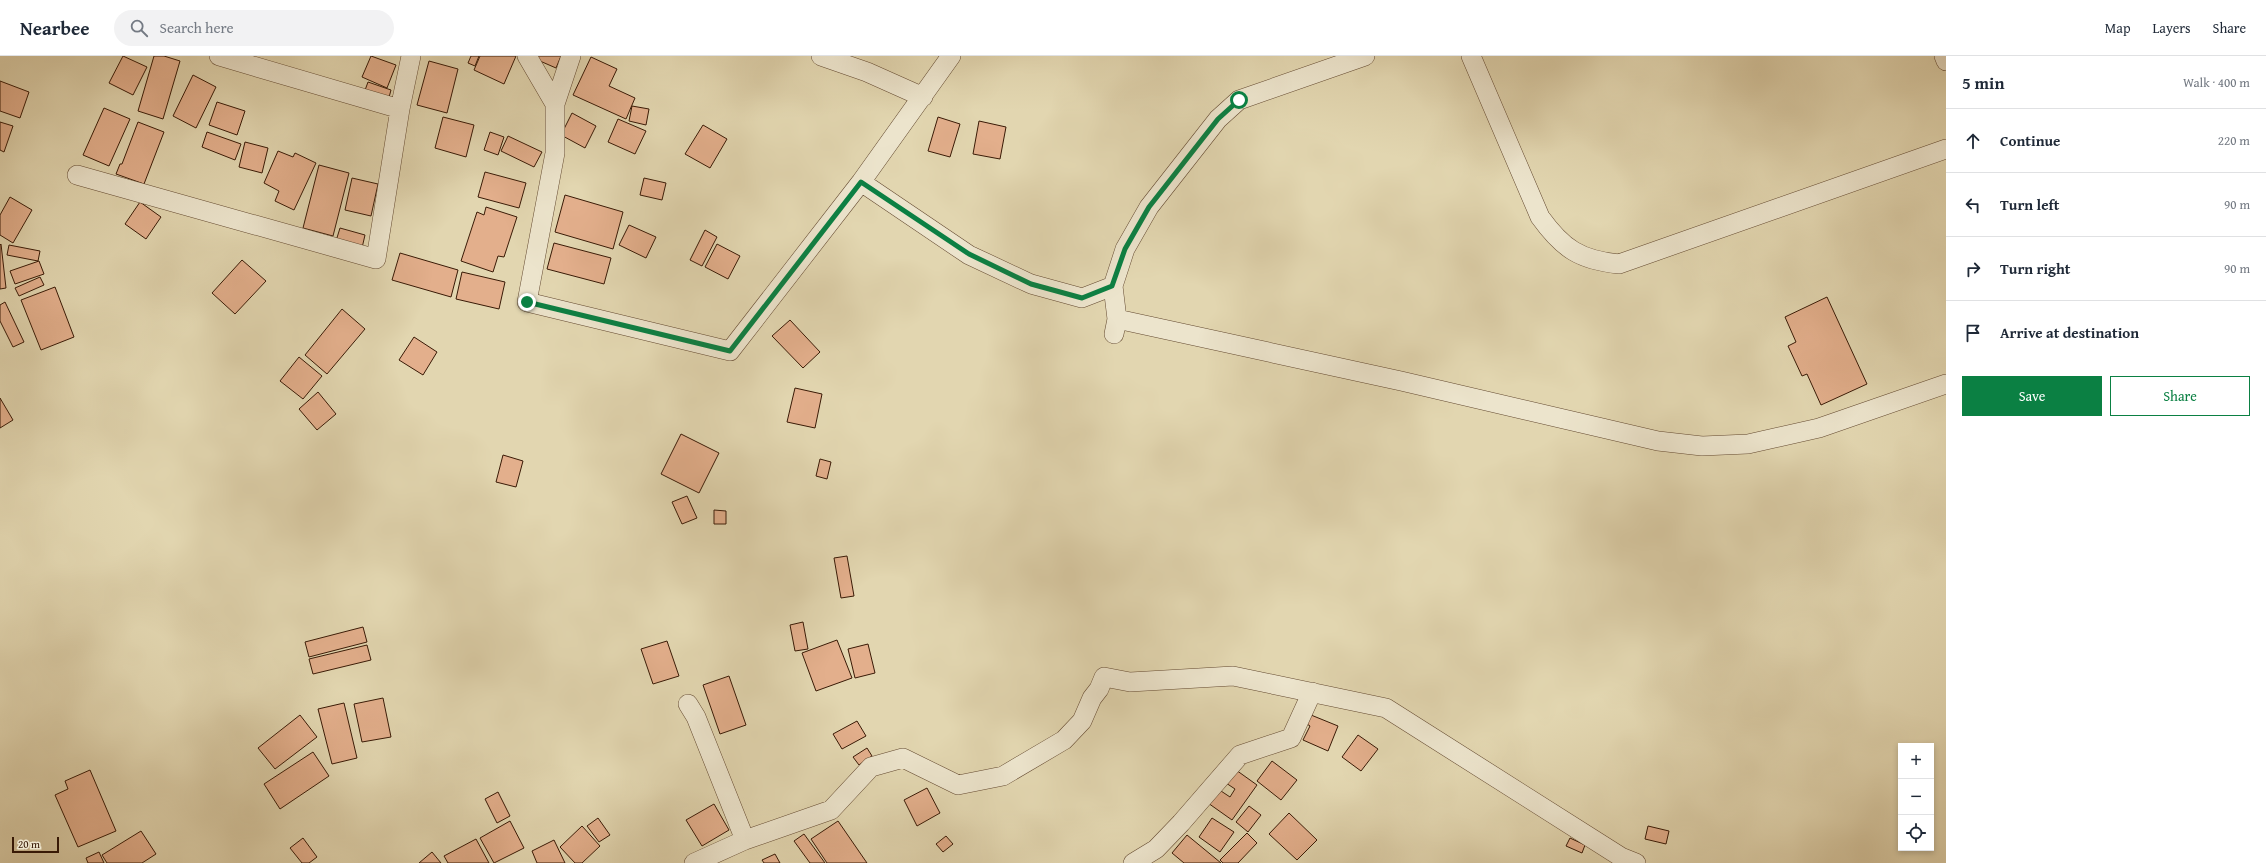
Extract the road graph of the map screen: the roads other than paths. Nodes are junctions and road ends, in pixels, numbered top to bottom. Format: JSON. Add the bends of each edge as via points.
{"nodes":[{"id":1,"x":219,"y":56,"type":"edge"},
{"id":2,"x":412,"y":56,"type":"edge"},
{"id":3,"x":527,"y":56,"type":"edge"},
{"id":4,"x":571,"y":56,"type":"edge"},
{"id":5,"x":821,"y":56,"type":"edge"},
{"id":6,"x":951,"y":56,"type":"edge"},
{"id":7,"x":1365,"y":56,"type":"edge"},
{"id":8,"x":1471,"y":56,"type":"edge"},
{"id":9,"x":1944,"y":56,"type":"edge"},
{"id":10,"x":1946,"y":61,"type":"edge"},
{"id":11,"x":923,"y":97,"type":"junction"},
{"id":12,"x":555,"y":104,"type":"junction"},
{"id":13,"x":400,"y":109,"type":"junction"},
{"id":14,"x":1946,"y":149,"type":"edge"},
{"id":15,"x":77,"y":175,"type":"dead end"},
{"id":16,"x":861,"y":182,"type":"junction"},
{"id":17,"x":1112,"y":286,"type":"junction"},
{"id":18,"x":1946,"y":384,"type":"edge"},
{"id":19,"x":1312,"y":692,"type":"junction"},
{"id":20,"x":688,"y":704,"type":"dead end"},
{"id":21,"x":745,"y":840,"type":"junction"},
{"id":22,"x":694,"y":863,"type":"edge"},
{"id":23,"x":1133,"y":863,"type":"edge"},
{"id":24,"x":1636,"y":863,"type":"edge"}],
"edges":[{"from":1,"to":13,"type":"street"},
{"from":2,"to":13,"type":"street"},
{"from":3,"to":12,"type":"street"},
{"from":4,"to":12,"type":"street"},
{"from":5,"to":11,"type":"street","via":[[867,72]]},
{"from":6,"to":11,"type":"street"},
{"from":7,"to":17,"type":"street","via":[[1239,100],[1218,119],[1149,207],[1125,249]]},
{"from":8,"to":14,"type":"street","via":[[1540,217],[1554,237],[1595,262],[1619,264]]},
{"from":9,"to":10,"type":"street"},
{"from":11,"to":16,"type":"street"},
{"from":12,"to":16,"type":"street","via":[[555,153],[527,302],[730,351]]},
{"from":13,"to":15,"type":"street","via":[[376,259]]},
{"from":16,"to":17,"type":"street","via":[[969,254],[1031,284],[1082,298]]},
{"from":17,"to":18,"type":"street","via":[[1116,327],[1401,381],[1658,441],[1702,446],[1748,444],[1819,428]]},
{"from":19,"to":21,"type":"street","via":[[1233,676],[1130,682],[1104,677],[1082,721],[1064,740],[1003,776],[958,785],[903,758],[871,767],[831,810]]},
{"from":19,"to":23,"type":"street","via":[[1291,738],[1240,755],[1161,844]]},
{"from":19,"to":24,"type":"street","via":[[1386,708],[1621,857]]},
{"from":20,"to":21,"type":"street","via":[[696,717]]},
{"from":21,"to":22,"type":"street"}]}
